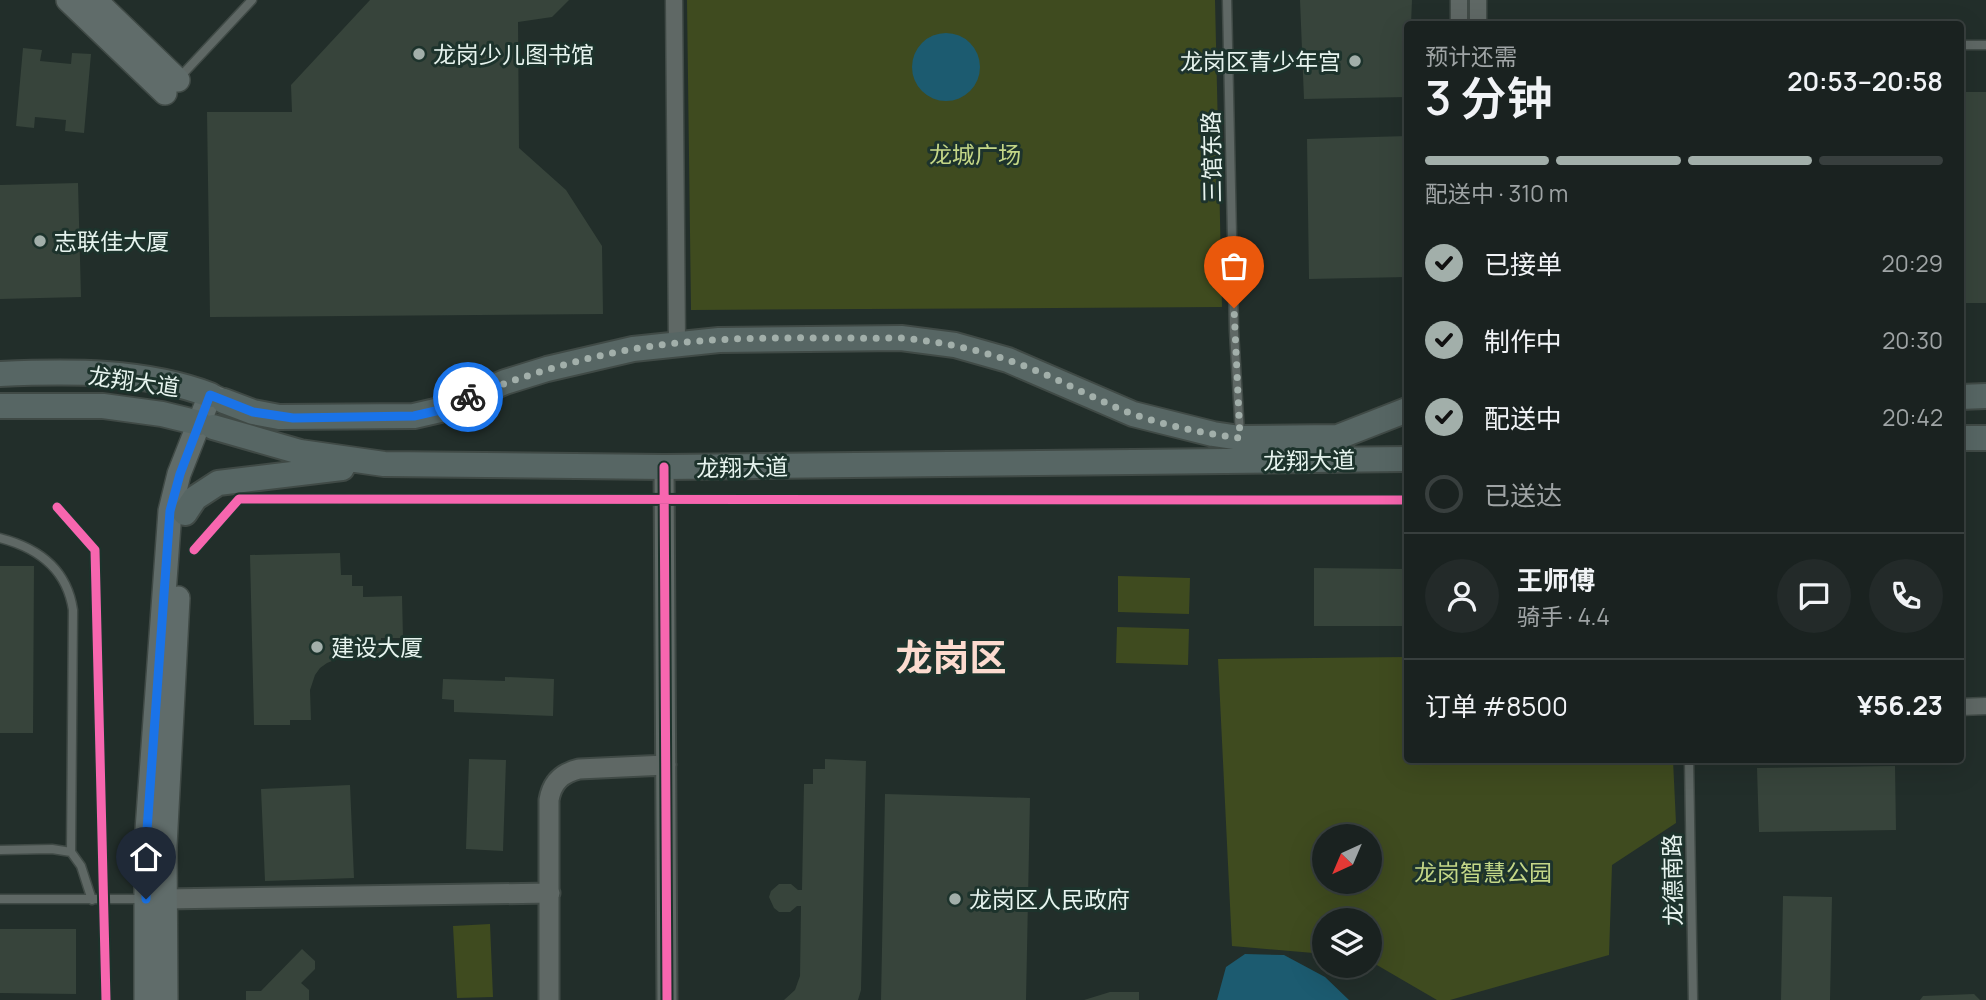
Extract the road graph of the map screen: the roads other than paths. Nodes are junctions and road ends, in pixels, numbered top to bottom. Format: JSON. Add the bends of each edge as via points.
{"nodes":[{"id":1,"x":68,"y":0,"type":"edge"},
{"id":2,"x":95,"y":0,"type":"edge"},
{"id":3,"x":252,"y":0,"type":"edge"},
{"id":4,"x":674,"y":0,"type":"edge"},
{"id":5,"x":1227,"y":0,"type":"edge"},
{"id":6,"x":1459,"y":0,"type":"edge"},
{"id":7,"x":1478,"y":0,"type":"edge"},
{"id":8,"x":1459,"y":21,"type":"edge"},
{"id":9,"x":1478,"y":21,"type":"edge"},
{"id":10,"x":1964,"y":45,"type":"edge"},
{"id":11,"x":1986,"y":45,"type":"edge"},
{"id":12,"x":171,"y":86,"type":"junction"},
{"id":13,"x":677,"y":343,"type":"junction"},
{"id":14,"x":0,"y":374,"type":"edge"},
{"id":15,"x":1986,"y":396,"type":"edge"},
{"id":16,"x":1964,"y":397,"type":"edge"},
{"id":17,"x":217,"y":398,"type":"junction"},
{"id":18,"x":0,"y":406,"type":"edge"},
{"id":19,"x":1404,"y":411,"type":"edge"},
{"id":20,"x":206,"y":425,"type":"junction"},
{"id":21,"x":1240,"y":438,"type":"junction"},
{"id":22,"x":1964,"y":438,"type":"edge"},
{"id":23,"x":1986,"y":438,"type":"edge"},
{"id":24,"x":1404,"y":459,"type":"edge"},
{"id":25,"x":384,"y":464,"type":"junction"},
{"id":26,"x":664,"y":467,"type":"junction"},
{"id":27,"x":185,"y":513,"type":"junction"},
{"id":28,"x":0,"y":538,"type":"edge"},
{"id":29,"x":1986,"y":706,"type":"edge"},
{"id":30,"x":1964,"y":707,"type":"edge"},
{"id":31,"x":1689,"y":763,"type":"edge"},
{"id":32,"x":666,"y":765,"type":"junction"},
{"id":33,"x":0,"y":850,"type":"edge"},
{"id":34,"x":71,"y":852,"type":"junction"},
{"id":35,"x":550,"y":893,"type":"junction"},
{"id":36,"x":0,"y":899,"type":"edge"},
{"id":37,"x":156,"y":899,"type":"junction"},
{"id":38,"x":92,"y":900,"type":"junction"},
{"id":39,"x":146,"y":1000,"type":"edge"},
{"id":40,"x":166,"y":1000,"type":"edge"},
{"id":41,"x":550,"y":1000,"type":"edge"},
{"id":42,"x":667,"y":1000,"type":"edge"},
{"id":43,"x":1693,"y":1000,"type":"edge"}],
"edges":[{"from":1,"to":12,"type":"main road"},
{"from":2,"to":12,"type":"main road"},
{"from":3,"to":12,"type":"lane"},
{"from":4,"to":13,"type":"street"},
{"from":5,"to":21,"type":"lane","name":"三馆东路"},
{"from":6,"to":8,"type":"street"},
{"from":7,"to":9,"type":"street"},
{"from":10,"to":11,"type":"lane"},
{"from":13,"to":17,"type":"main road","name":"龙翔大道","via":[[590,357],[414,416],[279,417]]},
{"from":13,"to":21,"type":"main road","name":"龙翔大道","via":[[929,340],[1008,360],[1133,414]]},
{"from":14,"to":17,"type":"main road","name":"龙翔大道","via":[[144,378]]},
{"from":15,"to":16,"type":"main road"},
{"from":17,"to":20,"type":"main road"},
{"from":18,"to":20,"type":"main road","name":"龙翔大道","via":[[128,409]]},
{"from":19,"to":21,"type":"main road","name":"龙翔大道","via":[[1338,437]]},
{"from":20,"to":25,"type":"main road","name":"龙翔大道","via":[[300,452]]},
{"from":20,"to":27,"type":"main road"},
{"from":20,"to":37,"type":"main road","via":[[174,492],[166,549],[146,844]]},
{"from":22,"to":23,"type":"main road"},
{"from":24,"to":26,"type":"main road","name":"龙翔大道"},
{"from":25,"to":26,"type":"main road","name":"龙翔大道"},
{"from":25,"to":27,"type":"main road","via":[[226,480],[202,492]]},
{"from":26,"to":32,"type":"street"},
{"from":27,"to":37,"type":"main road","via":[[165,846]]},
{"from":28,"to":34,"type":"lane","via":[[49,562],[71,592]]},
{"from":29,"to":30,"type":"street"},
{"from":31,"to":43,"type":"lane","name":"龙德南路"},
{"from":32,"to":35,"type":"street","via":[[579,769],[559,778],[549,800]]},
{"from":32,"to":42,"type":"street"},
{"from":33,"to":34,"type":"lane"},
{"from":34,"to":38,"type":"lane","via":[[81,866]]},
{"from":35,"to":37,"type":"street"},
{"from":35,"to":41,"type":"street"},
{"from":36,"to":38,"type":"lane"},
{"from":37,"to":38,"type":"lane"},
{"from":37,"to":39,"type":"main road"},
{"from":37,"to":40,"type":"main road"}]}
